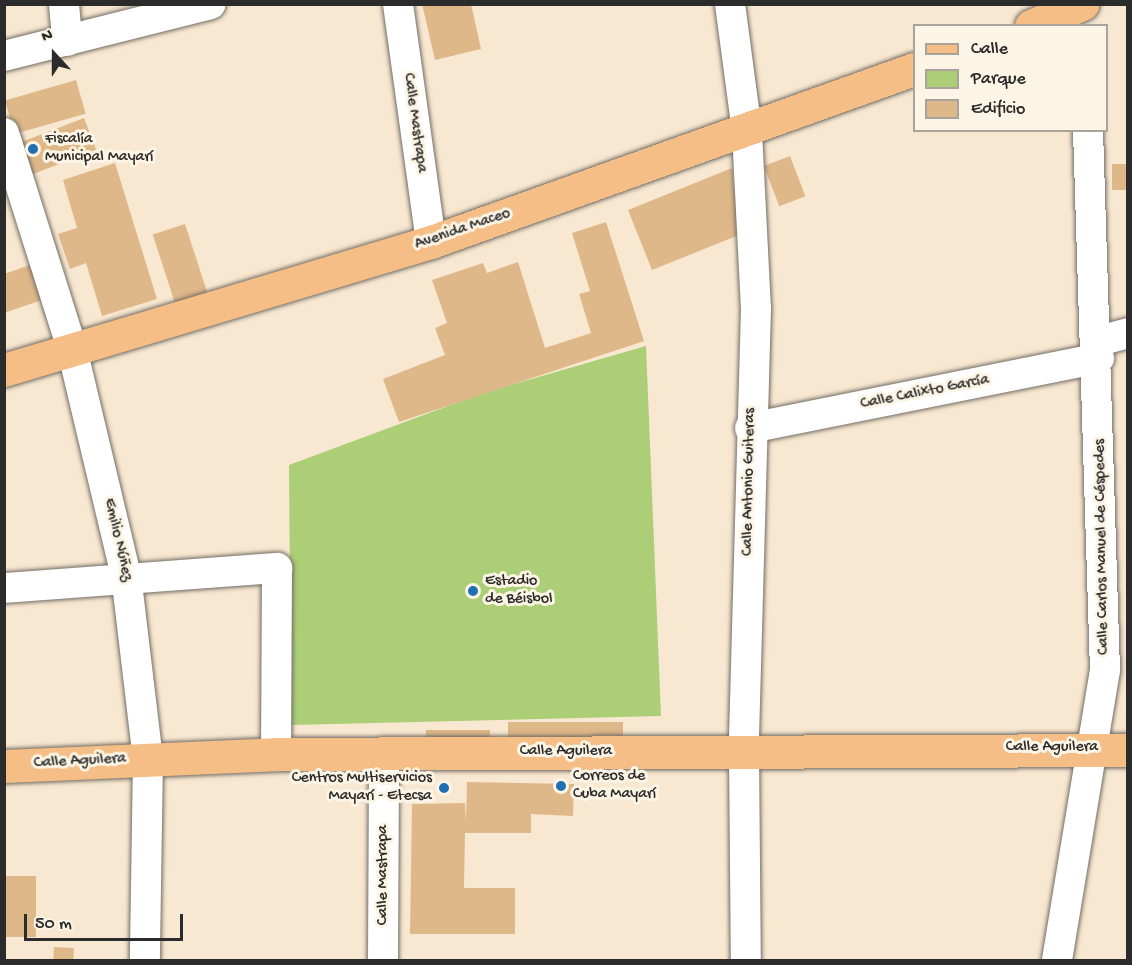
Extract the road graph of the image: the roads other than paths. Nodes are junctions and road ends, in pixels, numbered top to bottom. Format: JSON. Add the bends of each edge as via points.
{"nodes":[{"id":1,"x":64,"y":4,"type":"edge"},
{"id":2,"x":211,"y":4,"type":"edge"},
{"id":3,"x":398,"y":4,"type":"edge"},
{"id":4,"x":730,"y":4,"type":"edge"},
{"id":5,"x":1084,"y":10,"type":"edge"},
{"id":6,"x":1038,"y":24,"type":"edge"},
{"id":7,"x":67,"y":41,"type":"junction"},
{"id":8,"x":4,"y":56,"type":"edge"},
{"id":9,"x":913,"y":70,"type":"edge"},
{"id":10,"x":747,"y":132,"type":"junction"},
{"id":11,"x":1088,"y":132,"type":"edge"},
{"id":12,"x":4,"y":133,"type":"edge"},
{"id":13,"x":431,"y":242,"type":"junction"},
{"id":14,"x":1128,"y":333,"type":"edge"},
{"id":15,"x":72,"y":349,"type":"junction"},
{"id":16,"x":1099,"y":349,"type":"junction"},
{"id":17,"x":4,"y":370,"type":"edge"},
{"id":18,"x":750,"y":428,"type":"junction"},
{"id":19,"x":126,"y":575,"type":"junction"},
{"id":20,"x":4,"y":588,"type":"edge"},
{"id":21,"x":1095,"y":746,"type":"junction"},
{"id":22,"x":1128,"y":750,"type":"edge"},
{"id":23,"x":744,"y":751,"type":"junction"},
{"id":24,"x":384,"y":753,"type":"junction"},
{"id":25,"x":276,"y":754,"type":"junction"},
{"id":26,"x":148,"y":759,"type":"junction"},
{"id":27,"x":4,"y":766,"type":"edge"},
{"id":28,"x":145,"y":960,"type":"edge"},
{"id":29,"x":383,"y":960,"type":"edge"},
{"id":30,"x":746,"y":960,"type":"edge"},
{"id":31,"x":1057,"y":960,"type":"edge"}],
"edges":[{"from":1,"to":7,"type":"street"},
{"from":2,"to":7,"type":"street"},
{"from":3,"to":13,"type":"street","name":"Calle Mastrapa"},
{"from":4,"to":10,"type":"street","name":"Calle Antonio Guiteras"},
{"from":5,"to":6,"type":"main road"},
{"from":7,"to":8,"type":"street"},
{"from":9,"to":10,"type":"main road","name":"Avenida Maceo"},
{"from":10,"to":13,"type":"main road","name":"Avenida Maceo"},
{"from":10,"to":18,"type":"street","name":"Calle Antonio Guiteras","via":[[756,308]]},
{"from":11,"to":16,"type":"street","name":"Calle Carlos Manuel de Céspedes"},
{"from":12,"to":15,"type":"street","name":"Emilio Núñez"},
{"from":13,"to":15,"type":"main road","name":"Avenida Maceo"},
{"from":14,"to":16,"type":"street","name":"Calle Calixto García"},
{"from":15,"to":17,"type":"main road","name":"Avenida Maceo"},
{"from":15,"to":19,"type":"street","name":"Emilio Núñez"},
{"from":16,"to":18,"type":"street","name":"Calle Calixto García"},
{"from":16,"to":21,"type":"street","name":"Calle Carlos Manuel de Céspedes","via":[[1105,671]]},
{"from":18,"to":23,"type":"street","name":"Calle Antonio Guiteras"},
{"from":19,"to":20,"type":"street"},
{"from":19,"to":25,"type":"street","via":[[277,568]]},
{"from":19,"to":26,"type":"street","name":"Emilio Núñez"},
{"from":21,"to":22,"type":"main road","name":"Calle Aguilera"},
{"from":21,"to":23,"type":"main road","name":"Calle Aguilera"},
{"from":21,"to":31,"type":"street","name":"Calle Carlos Manuel de Céspedes"},
{"from":23,"to":24,"type":"main road","name":"Calle Aguilera"},
{"from":23,"to":30,"type":"street","name":"Calle Antonio Guiteras"},
{"from":24,"to":25,"type":"main road","name":"Calle Aguilera"},
{"from":24,"to":29,"type":"street","name":"Calle Mastrapa"},
{"from":25,"to":26,"type":"main road","name":"Calle Aguilera"},
{"from":26,"to":27,"type":"main road","name":"Calle Aguilera"},
{"from":26,"to":28,"type":"street","name":"Emilio Núñez"}]}
